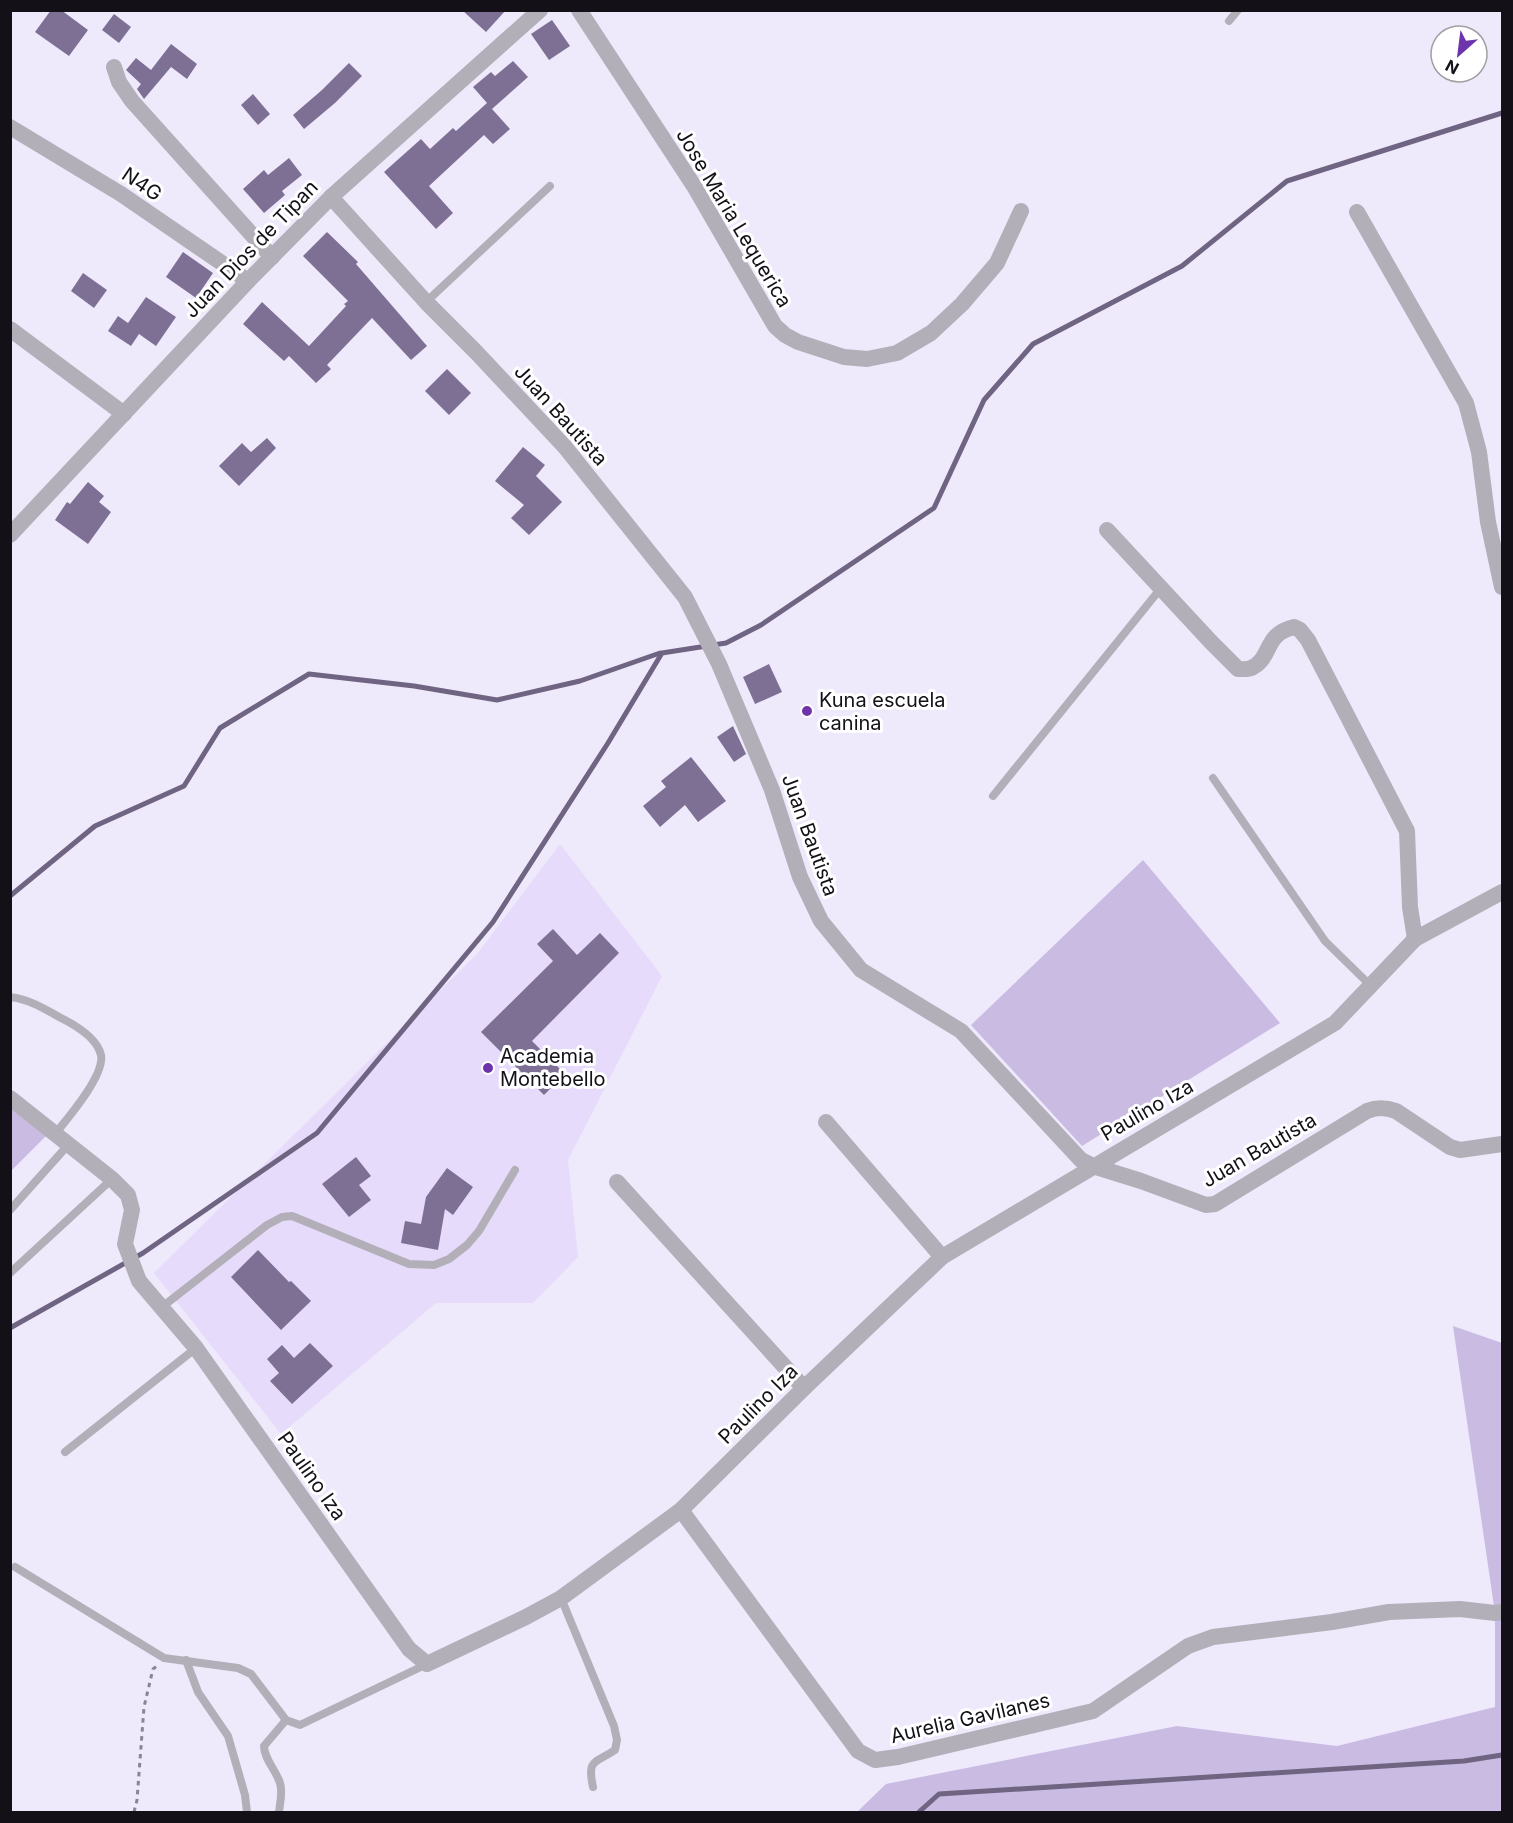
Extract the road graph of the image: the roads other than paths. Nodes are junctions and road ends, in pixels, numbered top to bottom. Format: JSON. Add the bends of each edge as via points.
{"nodes":[{"id":1,"x":540,"y":10,"type":"edge"},
{"id":2,"x":579,"y":10,"type":"edge"},
{"id":3,"x":1238,"y":10,"type":"edge"},
{"id":4,"x":1229,"y":21,"type":"dead end"},
{"id":5,"x":114,"y":67,"type":"dead end"},
{"id":6,"x":10,"y":127,"type":"edge"},
{"id":7,"x":550,"y":186,"type":"dead end"},
{"id":8,"x":331,"y":197,"type":"junction"},
{"id":9,"x":1021,"y":211,"type":"dead end"},
{"id":10,"x":1357,"y":212,"type":"dead end"},
{"id":11,"x":272,"y":257,"type":"junction"},
{"id":12,"x":248,"y":281,"type":"junction"},
{"id":13,"x":426,"y":302,"type":"junction"},
{"id":14,"x":10,"y":329,"type":"edge"},
{"id":15,"x":124,"y":414,"type":"junction"},
{"id":16,"x":1107,"y":530,"type":"dead end"},
{"id":17,"x":10,"y":535,"type":"edge"},
{"id":18,"x":1503,"y":587,"type":"edge"},
{"id":19,"x":1161,"y":588,"type":"junction"},
{"id":20,"x":1214,"y":778,"type":"dead end"},
{"id":21,"x":993,"y":796,"type":"dead end"},
{"id":22,"x":1503,"y":892,"type":"edge"},
{"id":23,"x":1415,"y":939,"type":"junction"},
{"id":24,"x":1371,"y":986,"type":"junction"},
{"id":25,"x":10,"y":997,"type":"edge"},
{"id":26,"x":10,"y":1098,"type":"edge"},
{"id":27,"x":826,"y":1122,"type":"dead end"},
{"id":28,"x":62,"y":1139,"type":"junction"},
{"id":29,"x":1503,"y":1144,"type":"edge"},
{"id":30,"x":1093,"y":1166,"type":"junction"},
{"id":31,"x":515,"y":1170,"type":"dead end"},
{"id":32,"x":112,"y":1179,"type":"junction"},
{"id":33,"x":617,"y":1182,"type":"dead end"},
{"id":34,"x":10,"y":1210,"type":"edge"},
{"id":35,"x":942,"y":1257,"type":"junction"},
{"id":36,"x":10,"y":1273,"type":"edge"},
{"id":37,"x":162,"y":1307,"type":"junction"},
{"id":38,"x":196,"y":1348,"type":"junction"},
{"id":39,"x":804,"y":1388,"type":"junction"},
{"id":40,"x":65,"y":1452,"type":"dead end"},
{"id":41,"x":681,"y":1510,"type":"junction"},
{"id":42,"x":15,"y":1566,"type":"dead end"},
{"id":43,"x":561,"y":1598,"type":"junction"},
{"id":44,"x":1503,"y":1612,"type":"edge"},
{"id":45,"x":186,"y":1660,"type":"junction"},
{"id":46,"x":427,"y":1664,"type":"junction"},
{"id":47,"x":286,"y":1720,"type":"junction"},
{"id":48,"x":593,"y":1787,"type":"dead end"},
{"id":49,"x":247,"y":1812,"type":"edge"},
{"id":50,"x":279,"y":1812,"type":"edge"}],
"edges":[{"from":1,"to":8,"type":"street","name":"Juan Dios de Tipan"},
{"from":2,"to":9,"type":"street","name":"Jose Maria Lequerica","via":[[694,186],[775,326],[798,342],[844,357],[867,359],[897,353],[931,333],[962,304],[997,263]]},
{"from":3,"to":4,"type":"lane"},
{"from":5,"to":11,"type":"street","via":[[132,101]]},
{"from":6,"to":12,"type":"street","name":"N4G","via":[[121,194]]},
{"from":7,"to":13,"type":"lane"},
{"from":8,"to":11,"type":"street","name":"Juan Dios de Tipan"},
{"from":8,"to":13,"type":"street","name":"Juan Bautista"},
{"from":10,"to":18,"type":"street","via":[[1466,403],[1479,452],[1488,522]]},
{"from":11,"to":12,"type":"street","name":"Juan Dios de Tipan"},
{"from":12,"to":15,"type":"street","name":"Juan Dios de Tipan"},
{"from":13,"to":30,"type":"street","name":"Juan Bautista","via":[[565,447],[685,597],[719,664],[772,790],[800,877],[821,921],[861,970],[961,1031],[1081,1160]]},
{"from":14,"to":15,"type":"street"},
{"from":15,"to":17,"type":"street","name":"Juan Dios de Tipan"},
{"from":16,"to":19,"type":"street"},
{"from":19,"to":21,"type":"lane"},
{"from":19,"to":23,"type":"street","via":[[1238,669],[1251,669],[1258,663],[1282,629],[1294,627],[1308,640],[1407,831]]},
{"from":20,"to":24,"type":"lane","via":[[1324,941]]},
{"from":22,"to":23,"type":"street","name":"Paulino Iza"},
{"from":23,"to":24,"type":"street","name":"Paulino Iza"},
{"from":24,"to":30,"type":"street","name":"Paulino Iza","via":[[1335,1023]]},
{"from":25,"to":28,"type":"lane","via":[[23,998],[79,1027],[102,1057],[96,1077]]},
{"from":26,"to":28,"type":"street"},
{"from":27,"to":35,"type":"street"},
{"from":28,"to":32,"type":"street"},
{"from":28,"to":34,"type":"lane"},
{"from":29,"to":30,"type":"street","name":"Juan Bautista","via":[[1460,1150],[1441,1142],[1396,1111],[1374,1109],[1215,1204],[1206,1205]]},
{"from":30,"to":35,"type":"street","name":"Paulino Iza"},
{"from":31,"to":37,"type":"lane","via":[[479,1231],[449,1259],[434,1265],[409,1264],[292,1216],[282,1217]]},
{"from":32,"to":36,"type":"lane"},
{"from":32,"to":37,"type":"street","name":"Paulino Iza","via":[[128,1195],[132,1210],[125,1244],[140,1281]]},
{"from":33,"to":39,"type":"street"},
{"from":35,"to":39,"type":"street","name":"Paulino Iza"},
{"from":37,"to":38,"type":"street","name":"Paulino Iza"},
{"from":38,"to":40,"type":"lane"},
{"from":38,"to":46,"type":"street","name":"Paulino Iza","via":[[409,1649]]},
{"from":39,"to":41,"type":"street","name":"Paulino Iza"},
{"from":41,"to":43,"type":"street","name":"Paulino Iza"},
{"from":41,"to":44,"type":"street","name":"Aurelia Gavilanes","via":[[858,1751],[876,1760],[1093,1711],[1188,1646],[1213,1637],[1389,1612]]},
{"from":42,"to":45,"type":"lane","via":[[164,1658]]},
{"from":43,"to":46,"type":"street","name":"Paulino Iza"},
{"from":43,"to":48,"type":"lane","via":[[617,1740],[615,1750],[593,1762]]},
{"from":45,"to":47,"type":"lane","via":[[238,1668],[251,1674]]},
{"from":45,"to":49,"type":"lane","via":[[198,1692],[228,1736]]},
{"from":46,"to":47,"type":"lane","via":[[300,1725]]},
{"from":47,"to":50,"type":"lane","via":[[264,1746],[281,1786]]}]}
